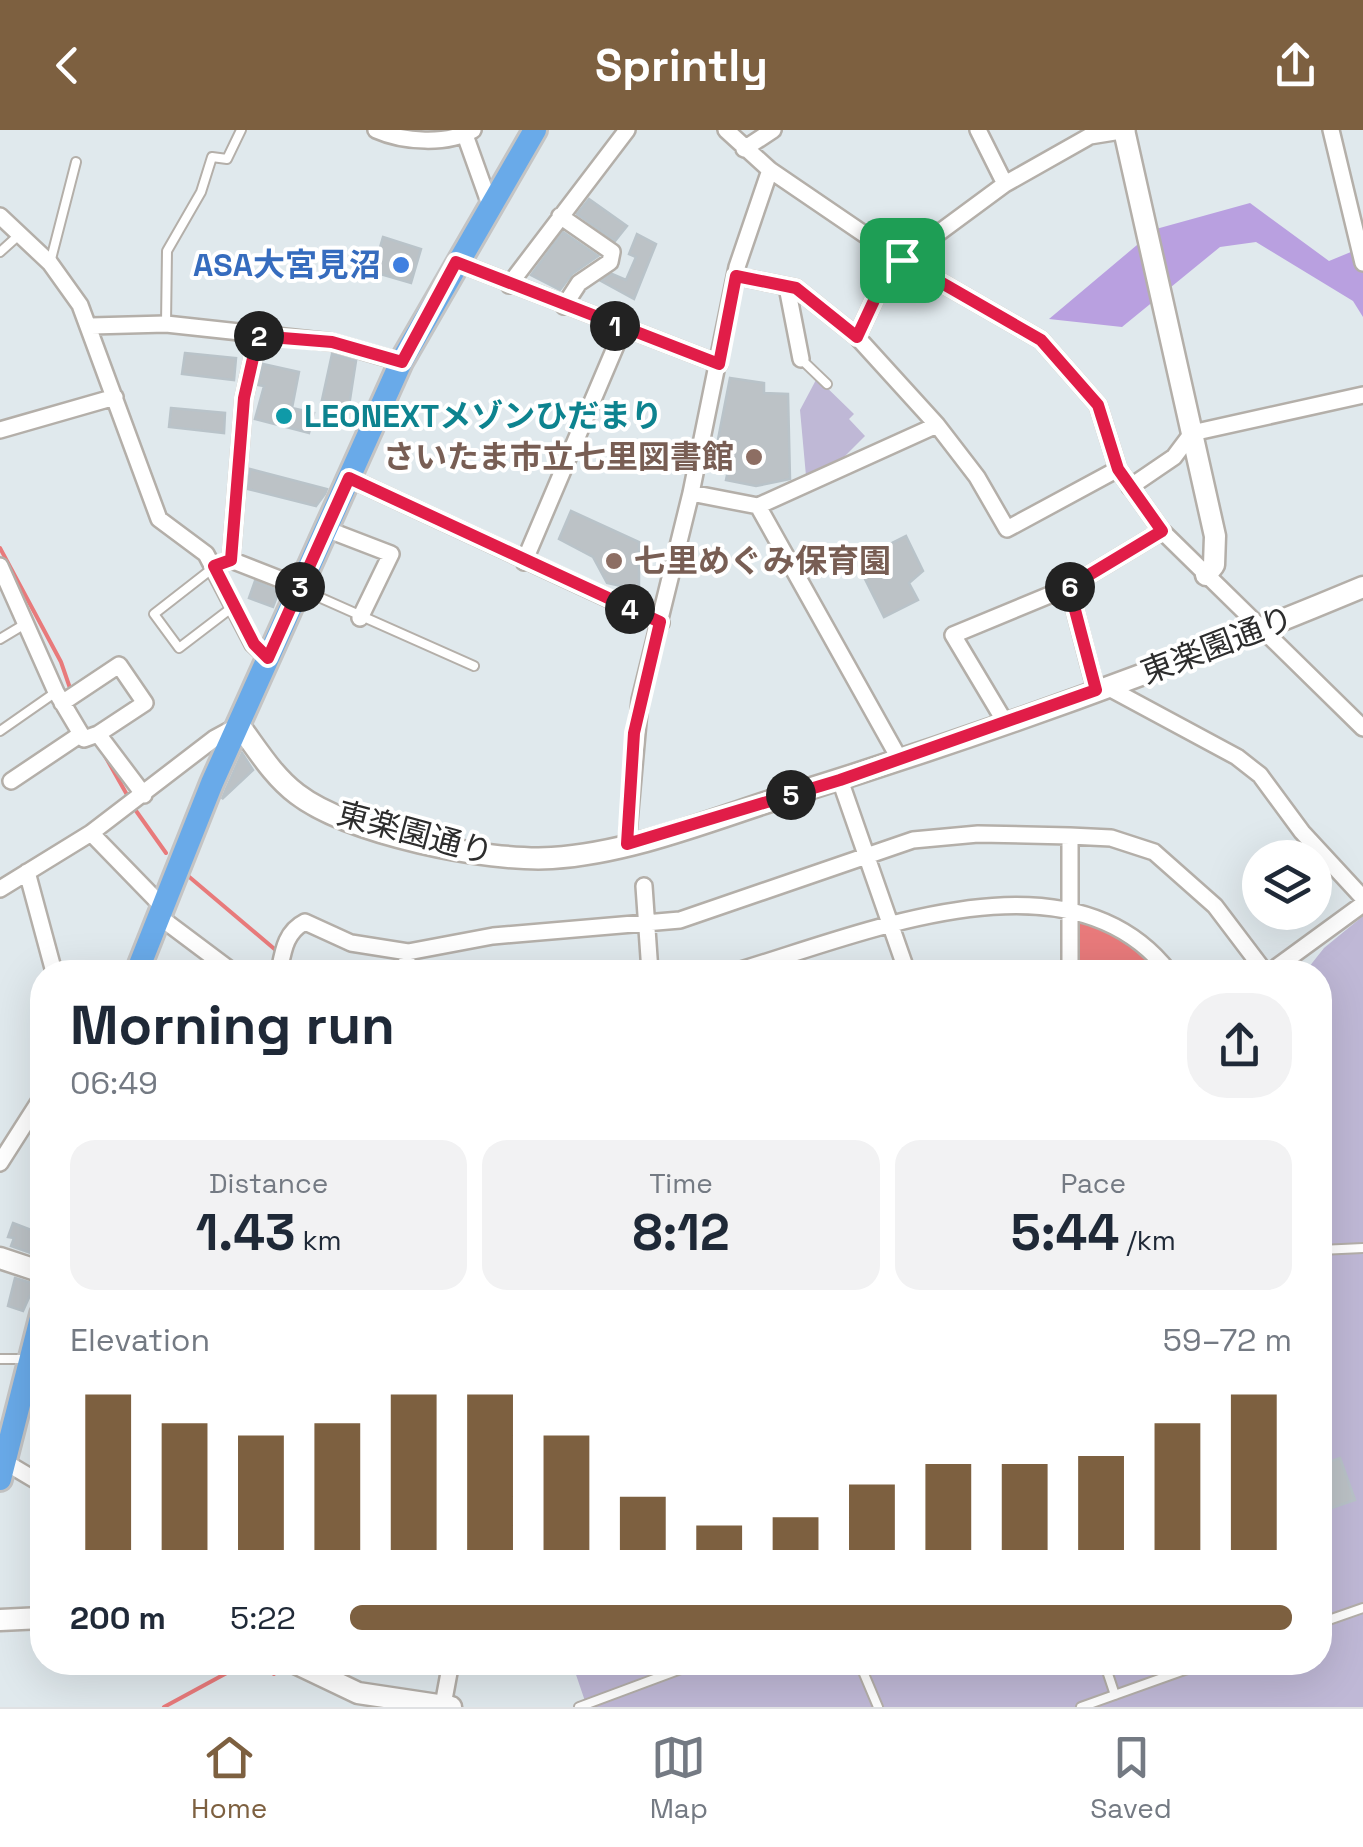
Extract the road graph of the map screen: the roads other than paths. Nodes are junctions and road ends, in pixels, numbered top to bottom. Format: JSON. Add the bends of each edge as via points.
{"nodes":[{"id":1,"x":241,"y":130,"type":"edge"},
{"id":2,"x":376,"y":130,"type":"edge"},
{"id":3,"x":628,"y":130,"type":"edge"},
{"id":4,"x":726,"y":130,"type":"edge"},
{"id":5,"x":772,"y":130,"type":"edge"},
{"id":6,"x":978,"y":130,"type":"edge"},
{"id":7,"x":1125,"y":130,"type":"edge"},
{"id":8,"x":1331,"y":130,"type":"edge"},
{"id":9,"x":469,"y":132,"type":"edge"},
{"id":10,"x":530,"y":132,"type":"edge"},
{"id":11,"x":744,"y":149,"type":"junction"},
{"id":12,"x":76,"y":162,"type":"dead end"},
{"id":13,"x":770,"y":170,"type":"junction"},
{"id":14,"x":1005,"y":184,"type":"junction"},
{"id":15,"x":490,"y":205,"type":"junction"},
{"id":16,"x":0,"y":216,"type":"edge"},
{"id":17,"x":560,"y":216,"type":"junction"},
{"id":18,"x":20,"y":235,"type":"junction"},
{"id":19,"x":0,"y":252,"type":"edge"},
{"id":20,"x":902,"y":260,"type":"junction"},
{"id":21,"x":456,"y":262,"type":"junction"},
{"id":22,"x":50,"y":263,"type":"junction"},
{"id":23,"x":1363,"y":263,"type":"edge"},
{"id":24,"x":736,"y":276,"type":"junction"},
{"id":25,"x":509,"y":284,"type":"junction"},
{"id":26,"x":788,"y":287,"type":"junction"},
{"id":27,"x":564,"y":306,"type":"junction"},
{"id":28,"x":166,"y":324,"type":"junction"},
{"id":29,"x":90,"y":326,"type":"junction"},
{"id":30,"x":623,"y":329,"type":"junction"},
{"id":31,"x":258,"y":336,"type":"junction"},
{"id":32,"x":857,"y":337,"type":"junction"},
{"id":33,"x":801,"y":359,"type":"joint"},
{"id":34,"x":402,"y":362,"type":"junction"},
{"id":35,"x":719,"y":364,"type":"junction"},
{"id":36,"x":827,"y":384,"type":"dead end"},
{"id":37,"x":1363,"y":396,"type":"edge"},
{"id":38,"x":115,"y":397,"type":"junction"},
{"id":39,"x":938,"y":425,"type":"junction"},
{"id":40,"x":0,"y":430,"type":"edge"},
{"id":41,"x":1192,"y":433,"type":"junction"},
{"id":42,"x":1118,"y":469,"type":"junction"},
{"id":43,"x":349,"y":478,"type":"junction"},
{"id":44,"x":1130,"y":487,"type":"junction"},
{"id":45,"x":691,"y":492,"type":"junction"},
{"id":46,"x":758,"y":506,"type":"junction"},
{"id":47,"x":326,"y":528,"type":"junction"},
{"id":48,"x":1162,"y":531,"type":"junction"},
{"id":49,"x":231,"y":560,"type":"junction"},
{"id":50,"x":524,"y":562,"type":"junction"},
{"id":51,"x":0,"y":566,"type":"edge"},
{"id":52,"x":214,"y":566,"type":"junction"},
{"id":53,"x":1206,"y":575,"type":"junction"},
{"id":54,"x":300,"y":587,"type":"junction"},
{"id":55,"x":1069,"y":587,"type":"junction"},
{"id":56,"x":1363,"y":587,"type":"edge"},
{"id":57,"x":234,"y":606,"type":"junction"},
{"id":58,"x":360,"y":618,"type":"junction"},
{"id":59,"x":660,"y":622,"type":"junction"},
{"id":60,"x":26,"y":624,"type":"junction"},
{"id":61,"x":1265,"y":628,"type":"junction"},
{"id":62,"x":0,"y":639,"type":"edge"},
{"id":63,"x":268,"y":658,"type":"junction"},
{"id":64,"x":474,"y":666,"type":"dead end"},
{"id":65,"x":1102,"y":689,"type":"junction"},
{"id":66,"x":59,"y":698,"type":"junction"},
{"id":67,"x":1004,"y":722,"type":"junction"},
{"id":68,"x":239,"y":725,"type":"junction"},
{"id":69,"x":1363,"y":728,"type":"edge"},
{"id":70,"x":0,"y":731,"type":"edge"},
{"id":71,"x":90,"y":734,"type":"junction"},
{"id":72,"x":900,"y":760,"type":"junction"},
{"id":73,"x":840,"y":780,"type":"junction"},
{"id":74,"x":11,"y":781,"type":"dead end"},
{"id":75,"x":135,"y":801,"type":"junction"},
{"id":76,"x":92,"y":833,"type":"junction"},
{"id":77,"x":1070,"y":836,"type":"junction"},
{"id":78,"x":627,"y":844,"type":"junction"},
{"id":79,"x":866,"y":858,"type":"junction"},
{"id":80,"x":27,"y":872,"type":"junction"},
{"id":81,"x":644,"y":886,"type":"dead end"},
{"id":82,"x":0,"y":890,"type":"edge"},
{"id":83,"x":1363,"y":901,"type":"edge"},
{"id":84,"x":1070,"y":908,"type":"junction"},
{"id":85,"x":159,"y":910,"type":"junction"},
{"id":86,"x":646,"y":923,"type":"junction"},
{"id":87,"x":891,"y":925,"type":"junction"},
{"id":88,"x":1313,"y":945,"type":"junction"},
{"id":89,"x":408,"y":952,"type":"junction"},
{"id":90,"x":51,"y":960,"type":"edge"},
{"id":91,"x":141,"y":960,"type":"edge"},
{"id":92,"x":219,"y":960,"type":"edge"},
{"id":93,"x":281,"y":960,"type":"edge"},
{"id":94,"x":407,"y":960,"type":"edge"},
{"id":95,"x":649,"y":960,"type":"edge"},
{"id":96,"x":774,"y":960,"type":"edge"},
{"id":97,"x":903,"y":960,"type":"edge"},
{"id":98,"x":1070,"y":960,"type":"edge"},
{"id":99,"x":1157,"y":960,"type":"edge"},
{"id":100,"x":1258,"y":960,"type":"edge"},
{"id":101,"x":1288,"y":960,"type":"edge"},
{"id":102,"x":1303,"y":960,"type":"edge"},
{"id":103,"x":30,"y":1116,"type":"edge"},
{"id":104,"x":0,"y":1163,"type":"edge"},
{"id":105,"x":1363,"y":1248,"type":"edge"},
{"id":106,"x":1332,"y":1249,"type":"edge"},
{"id":107,"x":0,"y":1258,"type":"edge"},
{"id":108,"x":30,"y":1268,"type":"edge"},
{"id":109,"x":0,"y":1359,"type":"edge"},
{"id":110,"x":30,"y":1361,"type":"edge"},
{"id":111,"x":30,"y":1379,"type":"edge"},
{"id":112,"x":1,"y":1467,"type":"edge"},
{"id":113,"x":30,"y":1479,"type":"edge"},
{"id":114,"x":1363,"y":1608,"type":"edge"},
{"id":115,"x":30,"y":1619,"type":"edge"},
{"id":116,"x":1332,"y":1619,"type":"edge"},
{"id":117,"x":0,"y":1620,"type":"edge"},
{"id":118,"x":320,"y":1675,"type":"edge"},
{"id":119,"x":450,"y":1675,"type":"edge"},
{"id":120,"x":665,"y":1675,"type":"edge"},
{"id":121,"x":865,"y":1675,"type":"edge"},
{"id":122,"x":1108,"y":1675,"type":"edge"},
{"id":123,"x":1170,"y":1675,"type":"edge"},
{"id":124,"x":1115,"y":1694,"type":"junction"},
{"id":125,"x":447,"y":1706,"type":"edge"},
{"id":126,"x":579,"y":1707,"type":"edge"},
{"id":127,"x":878,"y":1707,"type":"edge"},
{"id":128,"x":1081,"y":1707,"type":"edge"}],
"edges":[{"from":1,"to":28,"type":"lane","via":[[228,158],[212,157],[202,192],[167,251]]},
{"from":2,"to":9,"type":"street","via":[[404,139]]},
{"from":3,"to":17,"type":"street"},
{"from":4,"to":11,"type":"street"},
{"from":5,"to":11,"type":"street"},
{"from":6,"to":14,"type":"street"},
{"from":7,"to":14,"type":"street","via":[[1090,136]]},
{"from":7,"to":41,"type":"street"},
{"from":8,"to":23,"type":"street"},
{"from":9,"to":15,"type":"street"},
{"from":10,"to":15,"type":"main road"},
{"from":11,"to":13,"type":"street"},
{"from":12,"to":22,"type":"lane"},
{"from":13,"to":20,"type":"street"},
{"from":13,"to":24,"type":"street"},
{"from":14,"to":20,"type":"street"},
{"from":15,"to":21,"type":"main road"},
{"from":16,"to":18,"type":"street"},
{"from":17,"to":25,"type":"street"},
{"from":17,"to":27,"type":"street","via":[[612,252],[610,262],[579,283]]},
{"from":18,"to":19,"type":"lane"},
{"from":18,"to":22,"type":"street"},
{"from":20,"to":32,"type":"street"},
{"from":20,"to":42,"type":"street","via":[[1041,340],[1098,405]]},
{"from":21,"to":25,"type":"street"},
{"from":21,"to":34,"type":"main road"},
{"from":22,"to":29,"type":"street"},
{"from":24,"to":26,"type":"street"},
{"from":24,"to":35,"type":"street"},
{"from":25,"to":27,"type":"street"},
{"from":26,"to":32,"type":"street"},
{"from":26,"to":33,"type":"street"},
{"from":27,"to":30,"type":"street"},
{"from":28,"to":29,"type":"street"},
{"from":28,"to":31,"type":"street"},
{"from":29,"to":38,"type":"street"},
{"from":30,"to":35,"type":"street"},
{"from":30,"to":50,"type":"street"},
{"from":31,"to":34,"type":"street","via":[[332,342]]},
{"from":31,"to":49,"type":"street","via":[[244,398]]},
{"from":32,"to":39,"type":"street"},
{"from":33,"to":36,"type":"lane"},
{"from":34,"to":43,"type":"main road"},
{"from":35,"to":45,"type":"street"},
{"from":37,"to":41,"type":"street"},
{"from":38,"to":40,"type":"street"},
{"from":38,"to":52,"type":"street","via":[[159,518],[200,547]]},
{"from":39,"to":42,"type":"street","via":[[1007,528]]},
{"from":39,"to":46,"type":"street"},
{"from":41,"to":44,"type":"street","via":[[1174,456]]},
{"from":41,"to":53,"type":"street","via":[[1215,536],[1214,564]]},
{"from":42,"to":44,"type":"street"},
{"from":43,"to":47,"type":"main road"},
{"from":43,"to":50,"type":"street"},
{"from":44,"to":48,"type":"street"},
{"from":45,"to":46,"type":"street"},
{"from":45,"to":59,"type":"street"},
{"from":46,"to":72,"type":"street"},
{"from":47,"to":54,"type":"main road"},
{"from":47,"to":58,"type":"street","via":[[390,554]]},
{"from":48,"to":53,"type":"street"},
{"from":48,"to":55,"type":"street"},
{"from":49,"to":52,"type":"street"},
{"from":49,"to":54,"type":"street"},
{"from":50,"to":59,"type":"street"},
{"from":51,"to":60,"type":"street"},
{"from":52,"to":57,"type":"street"},
{"from":52,"to":57,"type":"lane","via":[[154,614],[179,648]]},
{"from":53,"to":61,"type":"street"},
{"from":54,"to":58,"type":"lane"},
{"from":54,"to":63,"type":"main road"},
{"from":55,"to":65,"type":"street"},
{"from":55,"to":67,"type":"street","via":[[953,636]]},
{"from":56,"to":61,"type":"street","name":"東楽園通り"},
{"from":57,"to":63,"type":"street"},
{"from":58,"to":64,"type":"lane"},
{"from":59,"to":78,"type":"street","via":[[634,733]]},
{"from":60,"to":62,"type":"lane"},
{"from":60,"to":66,"type":"street"},
{"from":61,"to":65,"type":"street","name":"東楽園通り"},
{"from":61,"to":69,"type":"street"},
{"from":63,"to":68,"type":"main road"},
{"from":65,"to":67,"type":"street","name":"東楽園通り"},
{"from":65,"to":83,"type":"street","via":[[1236,757],[1260,776]]},
{"from":66,"to":70,"type":"lane"},
{"from":66,"to":71,"type":"street"},
{"from":66,"to":71,"type":"street","via":[[118,665],[145,703]]},
{"from":67,"to":72,"type":"street","name":"東楽園通り"},
{"from":68,"to":75,"type":"street"},
{"from":68,"to":78,"type":"street","name":"東楽園通り","via":[[285,783],[345,818],[488,856],[550,858]]},
{"from":68,"to":85,"type":"main road"},
{"from":71,"to":74,"type":"street"},
{"from":71,"to":75,"type":"street"},
{"from":72,"to":73,"type":"street","name":"東楽園通り"},
{"from":73,"to":78,"type":"street","name":"東楽園通り"},
{"from":73,"to":79,"type":"street"},
{"from":75,"to":76,"type":"street"},
{"from":76,"to":80,"type":"street"},
{"from":76,"to":85,"type":"street"},
{"from":77,"to":79,"type":"street","via":[[935,836]]},
{"from":77,"to":84,"type":"street"},
{"from":77,"to":100,"type":"street","via":[[1111,838],[1154,852],[1215,906]]},
{"from":79,"to":86,"type":"street","via":[[725,908]]},
{"from":79,"to":87,"type":"street"},
{"from":80,"to":82,"type":"street"},
{"from":80,"to":90,"type":"street"},
{"from":81,"to":86,"type":"street"},
{"from":83,"to":88,"type":"street"},
{"from":84,"to":87,"type":"street","via":[[994,906]]},
{"from":84,"to":98,"type":"street"},
{"from":84,"to":99,"type":"street","via":[[1131,934]]},
{"from":85,"to":91,"type":"main road"},
{"from":85,"to":92,"type":"street"},
{"from":86,"to":89,"type":"street","via":[[493,936]]},
{"from":86,"to":95,"type":"street"},
{"from":87,"to":96,"type":"street"},
{"from":87,"to":97,"type":"street"},
{"from":88,"to":101,"type":"street"},
{"from":88,"to":102,"type":"street"},
{"from":89,"to":93,"type":"street","via":[[351,943],[305,922],[294,928]]},
{"from":89,"to":94,"type":"street"},
{"from":103,"to":104,"type":"street"},
{"from":105,"to":106,"type":"lane"},
{"from":107,"to":108,"type":"street"},
{"from":109,"to":110,"type":"lane"},
{"from":111,"to":112,"type":"main road"},
{"from":112,"to":113,"type":"street"},
{"from":114,"to":116,"type":"lane"},
{"from":115,"to":117,"type":"street"},
{"from":118,"to":125,"type":"street","via":[[358,1693]]},
{"from":119,"to":125,"type":"street"},
{"from":120,"to":126,"type":"lane"},
{"from":121,"to":127,"type":"lane"},
{"from":122,"to":124,"type":"lane"},
{"from":123,"to":124,"type":"lane"},
{"from":124,"to":128,"type":"lane"}]}
